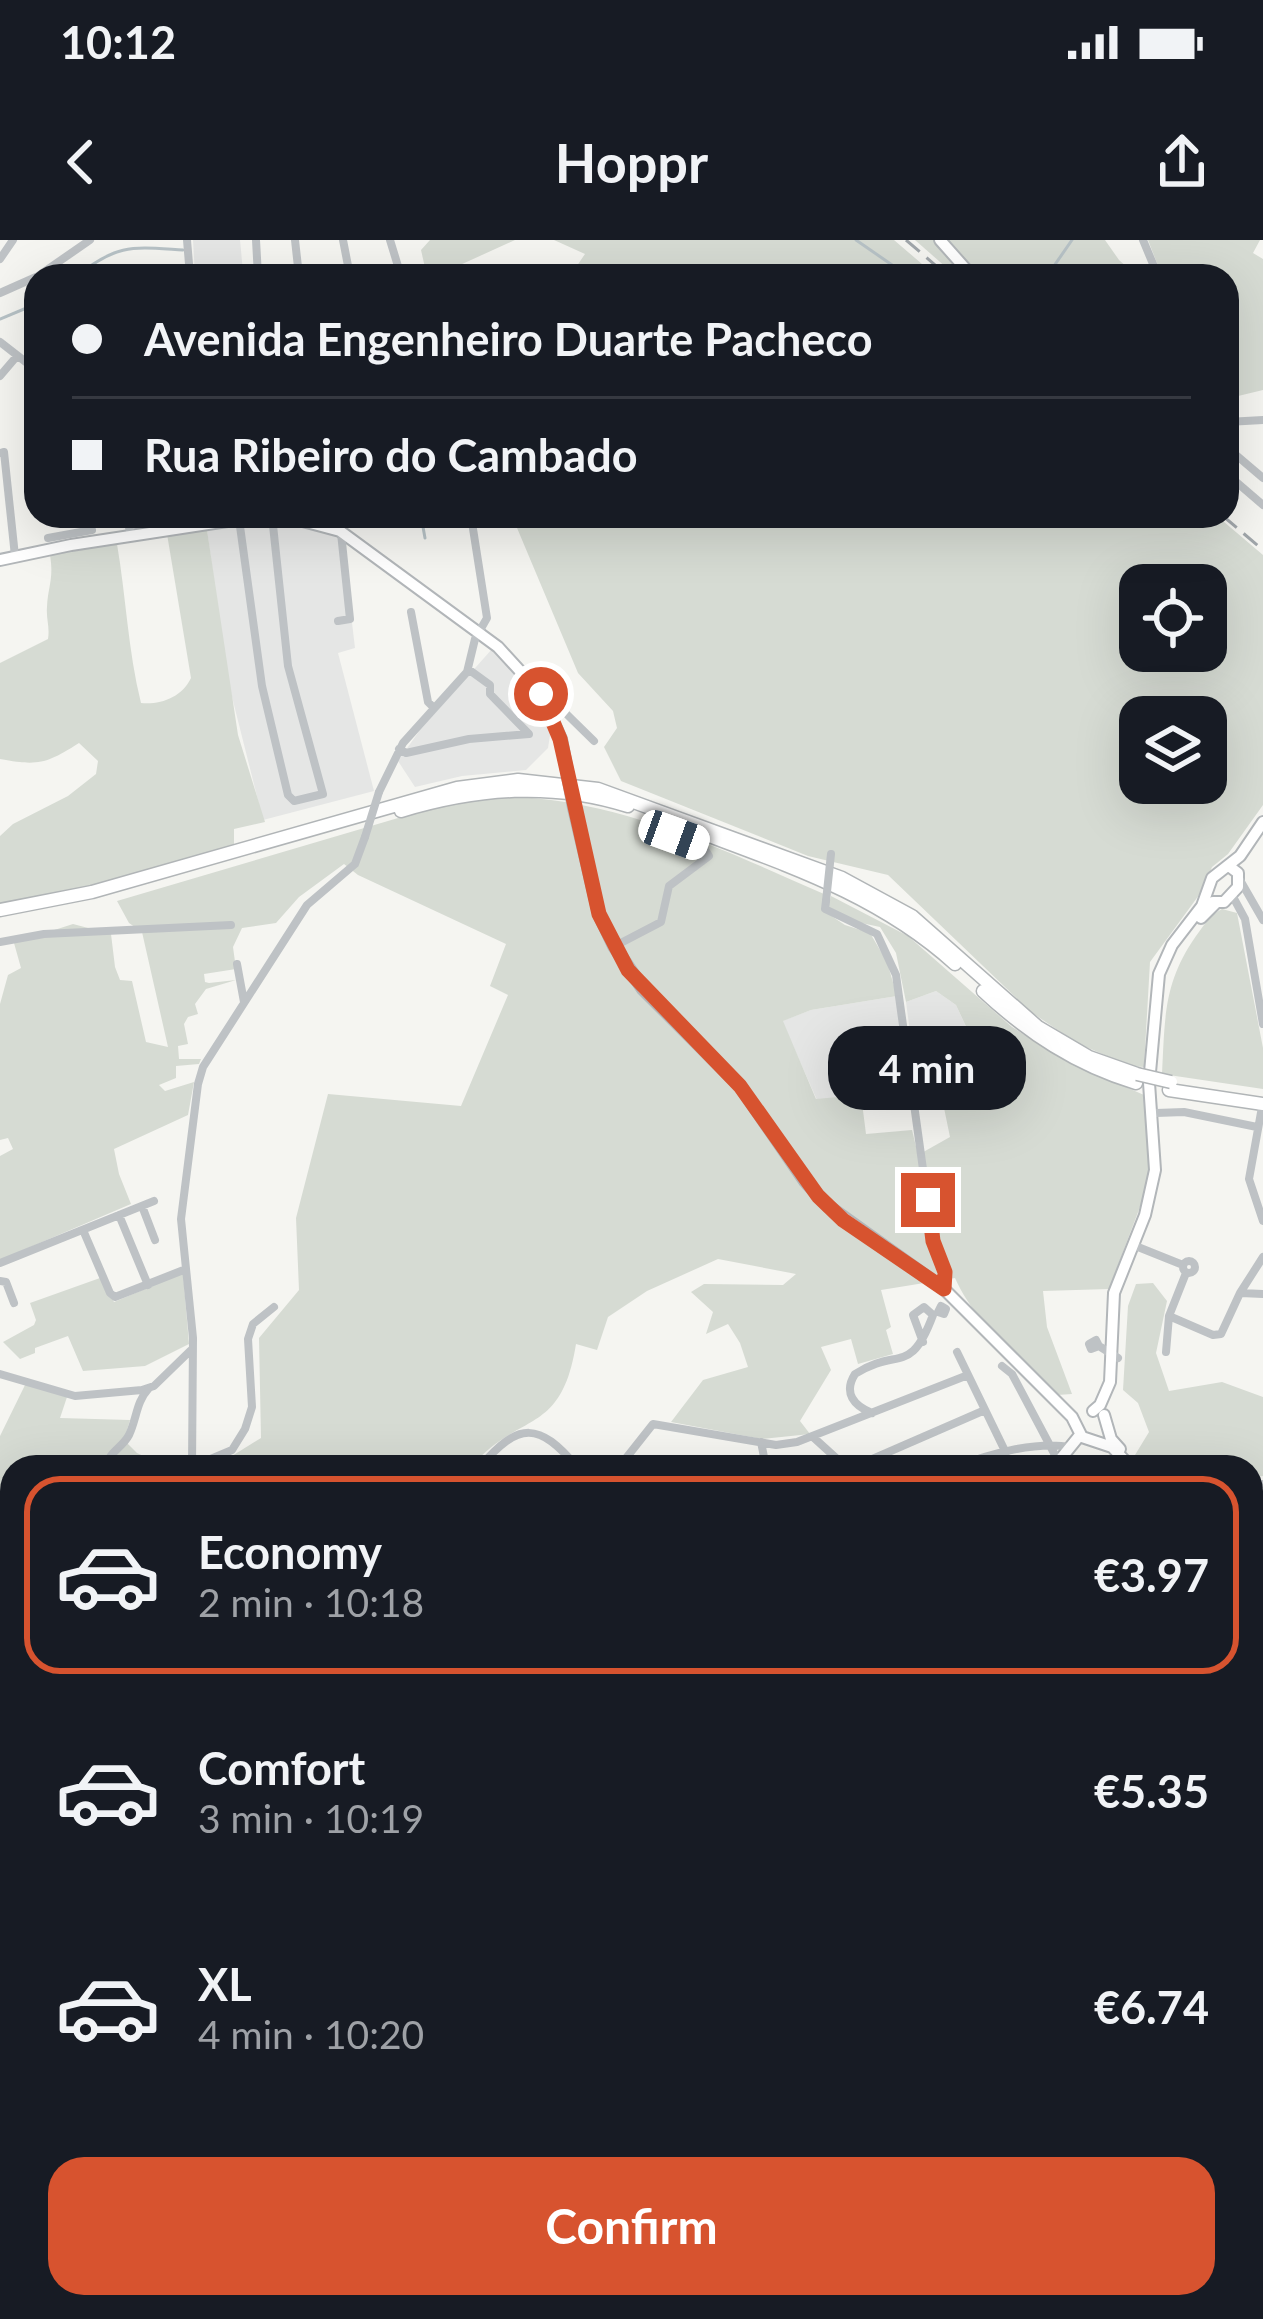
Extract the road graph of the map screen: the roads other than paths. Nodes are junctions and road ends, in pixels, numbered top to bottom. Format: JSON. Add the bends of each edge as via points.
{"nodes":[{"id":1,"x":90,"y":240,"type":"edge"},
{"id":2,"x":940,"y":240,"type":"edge"},
{"id":3,"x":6,"y":243,"type":"edge"},
{"id":4,"x":0,"y":259,"type":"edge"},
{"id":5,"x":56,"y":264,"type":"edge"},
{"id":6,"x":961,"y":264,"type":"edge"},
{"id":7,"x":0,"y":342,"type":"edge"},
{"id":8,"x":17,"y":356,"type":"junction"},
{"id":9,"x":24,"y":361,"type":"edge"},
{"id":10,"x":0,"y":376,"type":"edge"},
{"id":11,"x":2,"y":452,"type":"edge"},
{"id":12,"x":1239,"y":458,"type":"edge"},
{"id":13,"x":1263,"y":478,"type":"edge"},
{"id":14,"x":1239,"y":484,"type":"edge"},
{"id":15,"x":4,"y":498,"type":"edge"},
{"id":16,"x":1263,"y":505,"type":"edge"},
{"id":17,"x":129,"y":528,"type":"edge"},
{"id":18,"x":169,"y":528,"type":"edge"},
{"id":19,"x":240,"y":528,"type":"edge"},
{"id":20,"x":273,"y":528,"type":"edge"},
{"id":21,"x":329,"y":528,"type":"edge"},
{"id":22,"x":473,"y":528,"type":"edge"},
{"id":23,"x":92,"y":530,"type":"dead end"},
{"id":24,"x":340,"y":531,"type":"junction"},
{"id":25,"x":131,"y":535,"type":"junction"},
{"id":26,"x":48,"y":538,"type":"dead end"},
{"id":27,"x":70,"y":539,"type":"junction"},
{"id":28,"x":15,"y":556,"type":"junction"},
{"id":29,"x":0,"y":560,"type":"edge"},
{"id":30,"x":411,"y":612,"type":"dead end"},
{"id":31,"x":338,"y":621,"type":"dead end"},
{"id":32,"x":480,"y":632,"type":"junction"},
{"id":33,"x":468,"y":669,"type":"junction"},
{"id":34,"x":529,"y":678,"type":"junction"},
{"id":35,"x":434,"y":708,"type":"junction"},
{"id":36,"x":594,"y":741,"type":"dead end"},
{"id":37,"x":399,"y":749,"type":"junction"},
{"id":38,"x":1263,"y":822,"type":"edge"},
{"id":39,"x":1263,"y":832,"type":"edge"},
{"id":40,"x":674,"y":835,"type":"dead end"},
{"id":41,"x":831,"y":854,"type":"dead end"},
{"id":42,"x":1231,"y":890,"type":"junction"},
{"id":43,"x":0,"y":914,"type":"edge"},
{"id":44,"x":1263,"y":920,"type":"edge"},
{"id":45,"x":231,"y":925,"type":"dead end"},
{"id":46,"x":0,"y":942,"type":"edge"},
{"id":47,"x":614,"y":946,"type":"junction"},
{"id":48,"x":237,"y":964,"type":"dead end"},
{"id":49,"x":1259,"y":983,"type":"edge"},
{"id":50,"x":244,"y":1002,"type":"junction"},
{"id":51,"x":1263,"y":1024,"type":"edge"},
{"id":52,"x":1263,"y":1102,"type":"edge"},
{"id":53,"x":1153,"y":1113,"type":"junction"},
{"id":54,"x":1257,"y":1127,"type":"junction"},
{"id":55,"x":154,"y":1201,"type":"dead end"},
{"id":56,"x":142,"y":1206,"type":"junction"},
{"id":57,"x":119,"y":1215,"type":"junction"},
{"id":58,"x":1263,"y":1221,"type":"edge"},
{"id":59,"x":83,"y":1229,"type":"junction"},
{"id":60,"x":155,"y":1240,"type":"dead end"},
{"id":61,"x":1135,"y":1244,"type":"junction"},
{"id":62,"x":1263,"y":1257,"type":"edge"},
{"id":63,"x":0,"y":1263,"type":"edge"},
{"id":64,"x":186,"y":1269,"type":"junction"},
{"id":65,"x":0,"y":1281,"type":"edge"},
{"id":66,"x":148,"y":1285,"type":"junction"},
{"id":67,"x":944,"y":1289,"type":"junction"},
{"id":68,"x":1240,"y":1293,"type":"junction"},
{"id":69,"x":1263,"y":1294,"type":"edge"},
{"id":70,"x":14,"y":1303,"type":"dead end"},
{"id":71,"x":274,"y":1306,"type":"dead end"},
{"id":72,"x":1168,"y":1316,"type":"junction"},
{"id":73,"x":923,"y":1342,"type":"junction"},
{"id":74,"x":192,"y":1349,"type":"junction"},
{"id":75,"x":957,"y":1352,"type":"dead end"},
{"id":76,"x":1166,"y":1352,"type":"dead end"},
{"id":77,"x":1002,"y":1366,"type":"dead end"},
{"id":78,"x":0,"y":1374,"type":"edge"},
{"id":79,"x":968,"y":1375,"type":"junction"},
{"id":80,"x":149,"y":1387,"type":"junction"},
{"id":81,"x":1055,"y":1400,"type":"junction"},
{"id":82,"x":859,"y":1408,"type":"junction"},
{"id":83,"x":986,"y":1410,"type":"junction"},
{"id":84,"x":874,"y":1413,"type":"junction"},
{"id":85,"x":1094,"y":1413,"type":"junction"},
{"id":86,"x":859,"y":1419,"type":"junction"},
{"id":87,"x":1108,"y":1429,"type":"junction"},
{"id":88,"x":1086,"y":1436,"type":"junction"},
{"id":89,"x":813,"y":1437,"type":"junction"},
{"id":90,"x":761,"y":1442,"type":"junction"},
{"id":91,"x":1047,"y":1446,"type":"junction"},
{"id":92,"x":1068,"y":1450,"type":"junction"},
{"id":93,"x":110,"y":1455,"type":"edge"},
{"id":94,"x":192,"y":1455,"type":"edge"},
{"id":95,"x":220,"y":1455,"type":"edge"},
{"id":96,"x":491,"y":1455,"type":"edge"},
{"id":97,"x":567,"y":1455,"type":"edge"},
{"id":98,"x":628,"y":1455,"type":"edge"},
{"id":99,"x":764,"y":1455,"type":"edge"},
{"id":100,"x":835,"y":1455,"type":"edge"},
{"id":101,"x":879,"y":1455,"type":"edge"},
{"id":102,"x":1012,"y":1455,"type":"edge"},
{"id":103,"x":1016,"y":1455,"type":"edge"},
{"id":104,"x":1055,"y":1455,"type":"edge"},
{"id":105,"x":1065,"y":1455,"type":"edge"},
{"id":106,"x":1121,"y":1455,"type":"edge"},
{"id":107,"x":1125,"y":1455,"type":"edge"}],
"edges":[{"from":1,"to":5,"type":"street"},
{"from":2,"to":6,"type":"main road"},
{"from":3,"to":4,"type":"street"},
{"from":7,"to":8,"type":"street"},
{"from":8,"to":9,"type":"street"},
{"from":8,"to":10,"type":"street"},
{"from":11,"to":15,"type":"street"},
{"from":12,"to":13,"type":"street"},
{"from":14,"to":16,"type":"street"},
{"from":15,"to":28,"type":"street"},
{"from":17,"to":25,"type":"street"},
{"from":18,"to":25,"type":"main road"},
{"from":19,"to":20,"type":"street","via":[[262,686],[294,801],[322,794],[288,666]]},
{"from":21,"to":24,"type":"main road"},
{"from":22,"to":32,"type":"street","via":[[488,618]]},
{"from":23,"to":27,"type":"street"},
{"from":24,"to":31,"type":"street","via":[[350,619]]},
{"from":24,"to":32,"type":"main road"},
{"from":25,"to":27,"type":"main road"},
{"from":26,"to":27,"type":"street"},
{"from":27,"to":28,"type":"main road"},
{"from":28,"to":29,"type":"main road"},
{"from":30,"to":35,"type":"street"},
{"from":32,"to":33,"type":"street"},
{"from":32,"to":34,"type":"main road"},
{"from":33,"to":35,"type":"street"},
{"from":33,"to":37,"type":"street","via":[[529,734]]},
{"from":34,"to":36,"type":"street"},
{"from":34,"to":47,"type":"main road","bridge":true,"via":[[552,716],[590,885]]},
{"from":35,"to":37,"type":"street"},
{"from":37,"to":50,"type":"street","bridge":true,"via":[[355,864],[307,905]]},
{"from":38,"to":42,"type":"main road"},
{"from":39,"to":42,"type":"main road"},
{"from":40,"to":47,"type":"street","via":[[709,856],[669,886],[657,926]]},
{"from":41,"to":67,"type":"street","bridge":true,"via":[[825,909],[878,934],[896,975]]},
{"from":42,"to":44,"type":"street"},
{"from":42,"to":49,"type":"street"},
{"from":42,"to":53,"type":"main road","via":[[1172,945],[1157,981]]},
{"from":43,"to":52,"type":"highway","bridge":true,"via":[[171,880],[464,796],[579,794],[648,812],[871,902],[1040,1038],[1095,1069]]},
{"from":45,"to":46,"type":"street"},
{"from":47,"to":67,"type":"main road","via":[[644,989],[740,1086],[818,1196]]},
{"from":48,"to":50,"type":"street"},
{"from":49,"to":51,"type":"street"},
{"from":50,"to":64,"type":"street","via":[[198,1084],[181,1219]]},
{"from":52,"to":54,"type":"street"},
{"from":53,"to":54,"type":"street"},
{"from":53,"to":61,"type":"main road","via":[[1155,1170]]},
{"from":54,"to":58,"type":"street","via":[[1249,1185]]},
{"from":55,"to":56,"type":"street"},
{"from":56,"to":57,"type":"street"},
{"from":56,"to":60,"type":"street"},
{"from":57,"to":59,"type":"street"},
{"from":57,"to":66,"type":"street"},
{"from":59,"to":63,"type":"street"},
{"from":59,"to":66,"type":"street","via":[[112,1296]]},
{"from":61,"to":72,"type":"street","via":[[1185,1269]]},
{"from":61,"to":85,"type":"main road","via":[[1114,1292],[1108,1390]]},
{"from":62,"to":68,"type":"street"},
{"from":64,"to":66,"type":"street"},
{"from":64,"to":74,"type":"street"},
{"from":65,"to":70,"type":"street"},
{"from":67,"to":81,"type":"main road"},
{"from":68,"to":69,"type":"street"},
{"from":68,"to":72,"type":"street","via":[[1216,1336]]},
{"from":71,"to":95,"type":"street","via":[[253,1324],[252,1407],[232,1450]]},
{"from":72,"to":76,"type":"street"},
{"from":73,"to":73,"type":"street","via":[[936,1314],[924,1307],[913,1313]]},
{"from":73,"to":82,"type":"street","via":[[916,1352],[855,1374],[849,1391]]},
{"from":74,"to":80,"type":"street"},
{"from":74,"to":94,"type":"street"},
{"from":75,"to":79,"type":"street"},
{"from":77,"to":91,"type":"street"},
{"from":78,"to":80,"type":"street","via":[[75,1396]]},
{"from":79,"to":83,"type":"street"},
{"from":79,"to":84,"type":"street"},
{"from":80,"to":93,"type":"street","via":[[126,1442]]},
{"from":81,"to":85,"type":"main road"},
{"from":81,"to":88,"type":"main road"},
{"from":82,"to":84,"type":"street"},
{"from":82,"to":86,"type":"street"},
{"from":83,"to":101,"type":"street"},
{"from":83,"to":102,"type":"street"},
{"from":84,"to":86,"type":"street"},
{"from":85,"to":87,"type":"main road"},
{"from":85,"to":88,"type":"main road"},
{"from":86,"to":89,"type":"street"},
{"from":87,"to":88,"type":"main road"},
{"from":87,"to":107,"type":"main road"},
{"from":88,"to":92,"type":"main road"},
{"from":88,"to":106,"type":"main road"},
{"from":89,"to":90,"type":"street"},
{"from":89,"to":100,"type":"street"},
{"from":90,"to":98,"type":"street","via":[[653,1424]]},
{"from":90,"to":99,"type":"street"},
{"from":91,"to":92,"type":"street"},
{"from":91,"to":103,"type":"street"},
{"from":91,"to":104,"type":"street"},
{"from":92,"to":105,"type":"main road"},
{"from":96,"to":97,"type":"street","via":[[533,1432]]}]}
